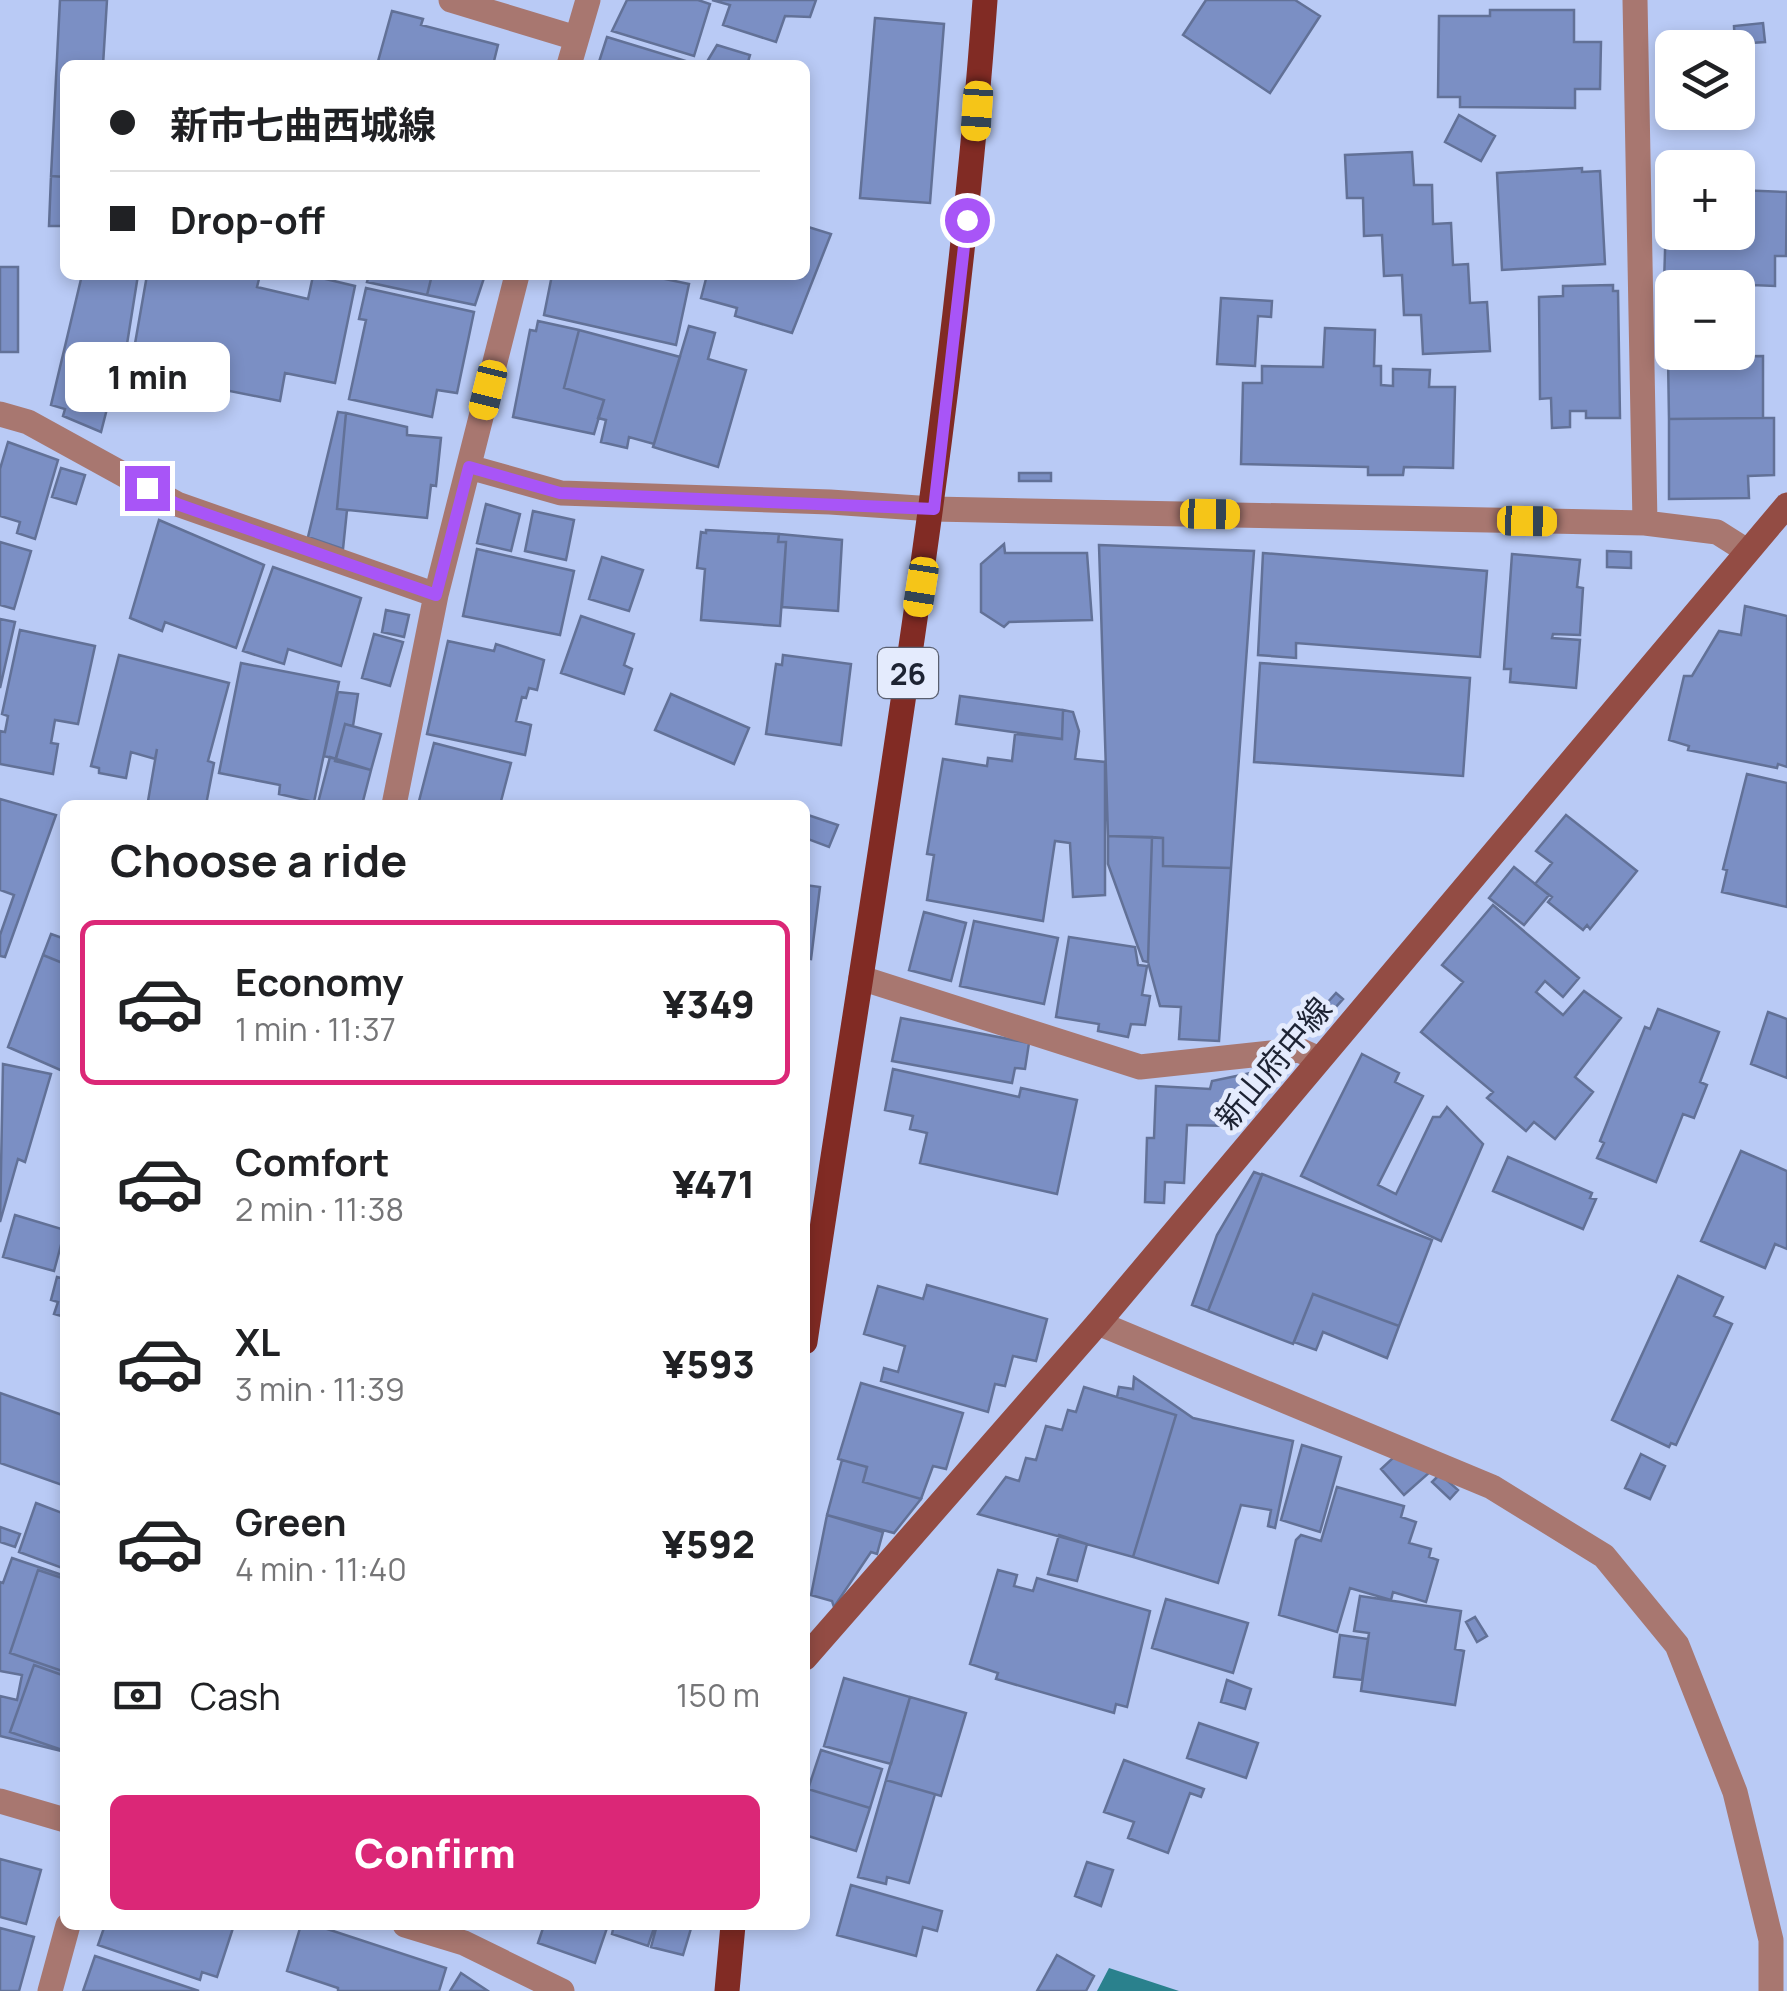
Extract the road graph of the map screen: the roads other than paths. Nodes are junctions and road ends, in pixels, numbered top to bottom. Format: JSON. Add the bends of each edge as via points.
{"nodes":[{"id":1,"x":451,"y":0,"type":"edge"},
{"id":2,"x":588,"y":0,"type":"edge"},
{"id":3,"x":985,"y":0,"type":"edge"},
{"id":4,"x":1635,"y":0,"type":"edge"},
{"id":5,"x":576,"y":38,"type":"junction"},
{"id":6,"x":570,"y":60,"type":"edge"},
{"id":7,"x":516,"y":280,"type":"edge"},
{"id":8,"x":0,"y":414,"type":"edge"},
{"id":9,"x":469,"y":467,"type":"junction"},
{"id":10,"x":1787,"y":505,"type":"edge"},
{"id":11,"x":934,"y":509,"type":"junction"},
{"id":12,"x":1645,"y":523,"type":"junction"},
{"id":13,"x":1747,"y":551,"type":"junction"},
{"id":14,"x":436,"y":595,"type":"junction"},
{"id":15,"x":395,"y":800,"type":"edge"},
{"id":16,"x":861,"y":978,"type":"junction"},
{"id":17,"x":1319,"y":1059,"type":"junction"},
{"id":18,"x":810,"y":1310,"type":"edge"},
{"id":19,"x":1098,"y":1323,"type":"junction"},
{"id":20,"x":810,"y":1652,"type":"edge"},
{"id":21,"x":0,"y":1801,"type":"edge"},
{"id":22,"x":60,"y":1819,"type":"edge"},
{"id":23,"x":67,"y":1930,"type":"edge"},
{"id":24,"x":421,"y":1930,"type":"edge"},
{"id":25,"x":733,"y":1930,"type":"edge"},
{"id":26,"x":50,"y":1991,"type":"edge"},
{"id":27,"x":562,"y":1991,"type":"edge"},
{"id":28,"x":727,"y":1991,"type":"edge"},
{"id":29,"x":1772,"y":1991,"type":"edge"}],
"edges":[{"from":1,"to":5,"type":"street"},
{"from":2,"to":5,"type":"street"},
{"from":3,"to":11,"type":"main road","number":"26","via":[[972,184]]},
{"from":4,"to":12,"type":"street"},
{"from":5,"to":6,"type":"street"},
{"from":7,"to":9,"type":"street"},
{"from":8,"to":14,"type":"street","via":[[28,422],[177,504]]},
{"from":9,"to":11,"type":"street","via":[[560,493]]},
{"from":9,"to":14,"type":"street"},
{"from":10,"to":13,"type":"main road","name":"新山府中線"},
{"from":11,"to":12,"type":"street"},
{"from":11,"to":16,"type":"main road","number":"26"},
{"from":12,"to":13,"type":"street","via":[[1716,532]]},
{"from":13,"to":17,"type":"main road","name":"新山府中線"},
{"from":14,"to":15,"type":"street"},
{"from":16,"to":17,"type":"street","via":[[1140,1066],[1299,1050]]},
{"from":16,"to":18,"type":"main road","number":"26"},
{"from":17,"to":19,"type":"main road","name":"新山府中線"},
{"from":19,"to":20,"type":"main road","name":"新山府中線"},
{"from":19,"to":29,"type":"street","via":[[1492,1486],[1604,1556],[1677,1645],[1735,1792],[1772,1940]]},
{"from":21,"to":22,"type":"street"},
{"from":23,"to":26,"type":"street"},
{"from":24,"to":27,"type":"street","via":[[464,1943]]},
{"from":25,"to":28,"type":"main road"}]}
